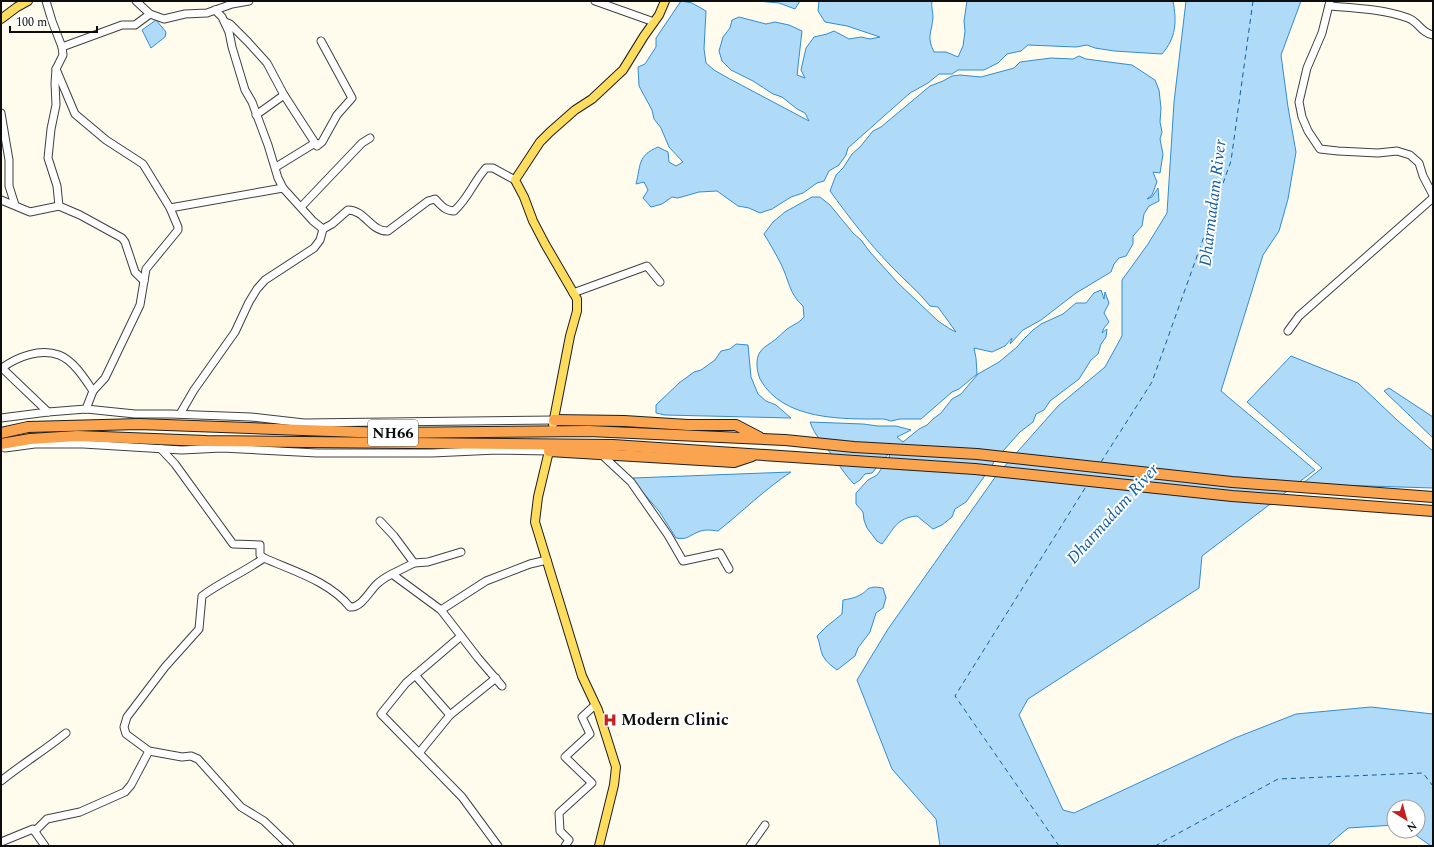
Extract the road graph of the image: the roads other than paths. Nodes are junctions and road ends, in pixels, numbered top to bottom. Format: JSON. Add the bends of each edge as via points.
{"nodes":[{"id":1,"x":28,"y":1,"type":"edge"},
{"id":2,"x":46,"y":1,"type":"edge"},
{"id":3,"x":136,"y":1,"type":"edge"},
{"id":4,"x":249,"y":1,"type":"edge"},
{"id":5,"x":595,"y":1,"type":"edge"},
{"id":6,"x":665,"y":1,"type":"edge"},
{"id":7,"x":1329,"y":3,"type":"edge"},
{"id":8,"x":215,"y":10,"type":"junction"},
{"id":9,"x":150,"y":14,"type":"junction"},
{"id":10,"x":1,"y":19,"type":"edge"},
{"id":11,"x":224,"y":22,"type":"junction"},
{"id":12,"x":654,"y":22,"type":"junction"},
{"id":13,"x":1433,"y":35,"type":"edge"},
{"id":14,"x":321,"y":41,"type":"dead end"},
{"id":15,"x":62,"y":47,"type":"junction"},
{"id":16,"x":56,"y":69,"type":"junction"},
{"id":17,"x":284,"y":95,"type":"junction"},
{"id":18,"x":1,"y":113,"type":"edge"},
{"id":19,"x":256,"y":115,"type":"junction"},
{"id":20,"x":370,"y":138,"type":"dead end"},
{"id":21,"x":315,"y":143,"type":"junction"},
{"id":22,"x":276,"y":167,"type":"junction"},
{"id":23,"x":515,"y":180,"type":"junction"},
{"id":24,"x":283,"y":188,"type":"junction"},
{"id":25,"x":1433,"y":194,"type":"edge"},
{"id":26,"x":1433,"y":198,"type":"edge"},
{"id":27,"x":1,"y":200,"type":"edge"},
{"id":28,"x":15,"y":205,"type":"junction"},
{"id":29,"x":59,"y":206,"type":"junction"},
{"id":30,"x":301,"y":207,"type":"junction"},
{"id":31,"x":170,"y":208,"type":"junction"},
{"id":32,"x":323,"y":229,"type":"junction"},
{"id":33,"x":144,"y":281,"type":"junction"},
{"id":34,"x":660,"y":282,"type":"dead end"},
{"id":35,"x":573,"y":294,"type":"junction"},
{"id":36,"x":1288,"y":331,"type":"dead end"},
{"id":37,"x":2,"y":367,"type":"edge"},
{"id":38,"x":93,"y":391,"type":"junction"},
{"id":39,"x":86,"y":409,"type":"junction"},
{"id":40,"x":48,"y":412,"type":"junction"},
{"id":41,"x":180,"y":414,"type":"junction"},
{"id":42,"x":1,"y":418,"type":"edge"},
{"id":43,"x":553,"y":422,"type":"junction"},
{"id":44,"x":1,"y":433,"type":"edge"},
{"id":45,"x":763,"y":439,"type":"junction"},
{"id":46,"x":1,"y":444,"type":"edge"},
{"id":47,"x":1,"y":449,"type":"edge"},
{"id":48,"x":161,"y":449,"type":"junction"},
{"id":49,"x":549,"y":451,"type":"junction"},
{"id":50,"x":760,"y":454,"type":"junction"},
{"id":51,"x":602,"y":455,"type":"junction"},
{"id":52,"x":1433,"y":497,"type":"edge"},
{"id":53,"x":1433,"y":511,"type":"edge"},
{"id":54,"x":380,"y":520,"type":"dead end"},
{"id":55,"x":461,"y":552,"type":"dead end"},
{"id":56,"x":264,"y":558,"type":"junction"},
{"id":57,"x":547,"y":560,"type":"junction"},
{"id":58,"x":414,"y":564,"type":"junction"},
{"id":59,"x":730,"y":569,"type":"dead end"},
{"id":60,"x":392,"y":574,"type":"junction"},
{"id":61,"x":441,"y":610,"type":"junction"},
{"id":62,"x":461,"y":636,"type":"junction"},
{"id":63,"x":415,"y":675,"type":"junction"},
{"id":64,"x":496,"y":678,"type":"junction"},
{"id":65,"x":502,"y":686,"type":"dead end"},
{"id":66,"x":595,"y":705,"type":"junction"},
{"id":67,"x":450,"y":714,"type":"junction"},
{"id":68,"x":66,"y":732,"type":"dead end"},
{"id":69,"x":149,"y":751,"type":"junction"},
{"id":70,"x":419,"y":753,"type":"junction"},
{"id":71,"x":1,"y":781,"type":"edge"},
{"id":72,"x":765,"y":825,"type":"dead end"},
{"id":73,"x":35,"y":831,"type":"junction"},
{"id":74,"x":1,"y":842,"type":"edge"},
{"id":75,"x":45,"y":846,"type":"edge"},
{"id":76,"x":290,"y":846,"type":"edge"},
{"id":77,"x":498,"y":846,"type":"edge"},
{"id":78,"x":565,"y":846,"type":"edge"},
{"id":79,"x":599,"y":846,"type":"edge"},
{"id":80,"x":750,"y":846,"type":"edge"}],
"edges":[{"from":1,"to":10,"type":"main road"},
{"from":2,"to":15,"type":"street"},
{"from":3,"to":9,"type":"street"},
{"from":4,"to":8,"type":"street"},
{"from":5,"to":12,"type":"street"},
{"from":6,"to":12,"type":"main road"},
{"from":7,"to":13,"type":"street","via":[[1409,18],[1426,34]]},
{"from":7,"to":25,"type":"street","via":[[1322,33],[1307,68],[1299,102],[1308,131],[1320,148],[1370,153],[1397,151],[1410,155],[1419,164]]},
{"from":8,"to":9,"type":"street","via":[[164,18]]},
{"from":8,"to":11,"type":"street"},
{"from":9,"to":15,"type":"street","via":[[135,25],[122,24]]},
{"from":11,"to":17,"type":"street","via":[[230,24],[267,63]]},
{"from":11,"to":19,"type":"street","via":[[245,90]]},
{"from":12,"to":23,"type":"main road","via":[[623,70],[540,142]]},
{"from":14,"to":21,"type":"street","via":[[352,98],[337,115],[320,145],[317,146]]},
{"from":15,"to":16,"type":"street","via":[[63,55]]},
{"from":16,"to":29,"type":"street","via":[[56,105],[48,158],[57,186]]},
{"from":16,"to":31,"type":"street","via":[[75,114],[106,140],[143,164]]},
{"from":17,"to":19,"type":"street"},
{"from":17,"to":21,"type":"street"},
{"from":18,"to":28,"type":"street","via":[[9,160],[9,186]]},
{"from":19,"to":22,"type":"street"},
{"from":20,"to":30,"type":"street","via":[[362,143]]},
{"from":21,"to":22,"type":"street"},
{"from":22,"to":24,"type":"street"},
{"from":23,"to":32,"type":"street","via":[[493,168],[486,168],[466,198],[454,210],[448,211],[435,199],[428,201],[388,231],[383,232],[359,213],[348,210]]},
{"from":23,"to":35,"type":"main road","via":[[533,221]]},
{"from":24,"to":30,"type":"street"},
{"from":24,"to":31,"type":"street"},
{"from":26,"to":36,"type":"street","via":[[1299,316]]},
{"from":27,"to":28,"type":"street"},
{"from":28,"to":29,"type":"street","via":[[30,212]]},
{"from":29,"to":33,"type":"street","via":[[122,238],[135,272]]},
{"from":30,"to":32,"type":"street"},
{"from":31,"to":33,"type":"street","via":[[178,230],[146,269]]},
{"from":32,"to":41,"type":"street","via":[[314,248],[257,288],[235,332]]},
{"from":33,"to":38,"type":"street","via":[[140,305],[105,378]]},
{"from":34,"to":35,"type":"street","via":[[648,266]]},
{"from":35,"to":43,"type":"main road","via":[[577,311]]},
{"from":37,"to":38,"type":"street","via":[[36,353],[60,355],[81,373]]},
{"from":37,"to":40,"type":"street"},
{"from":38,"to":39,"type":"street"},
{"from":39,"to":40,"type":"street"},
{"from":39,"to":41,"type":"street","via":[[135,414]]},
{"from":40,"to":42,"type":"street"},
{"from":41,"to":43,"type":"street","via":[[251,417],[304,423]]},
{"from":43,"to":45,"type":"highway","via":[[624,421],[736,425]]},
{"from":44,"to":45,"type":"highway","number":"NH66","via":[[28,427],[139,424],[386,433],[589,431]]},
{"from":45,"to":52,"type":"highway","number":"NH66","via":[[977,454],[1232,482]]},
{"from":46,"to":50,"type":"highway","number":"NH66","via":[[77,436],[396,444],[586,444]]},
{"from":47,"to":48,"type":"street","via":[[36,444],[83,444]]},
{"from":48,"to":49,"type":"street","via":[[222,448],[316,453]]},
{"from":48,"to":56,"type":"street","via":[[175,464],[233,544],[260,545],[260,555]]},
{"from":49,"to":51,"type":"highway"},
{"from":49,"to":57,"type":"main road","via":[[538,496],[536,522]]},
{"from":50,"to":51,"type":"highway","via":[[734,462]]},
{"from":50,"to":53,"type":"highway","number":"NH66","via":[[975,468],[1232,496]]},
{"from":51,"to":59,"type":"street","via":[[631,482],[683,561],[720,553]]},
{"from":54,"to":58,"type":"street"},
{"from":55,"to":58,"type":"street"},
{"from":56,"to":60,"type":"street","via":[[318,581],[344,599],[350,607],[359,604],[377,584]]},
{"from":56,"to":69,"type":"street","via":[[202,596],[199,629],[165,667],[127,717],[124,727],[126,734]]},
{"from":57,"to":61,"type":"street","via":[[530,564],[486,582]]},
{"from":57,"to":66,"type":"main road","via":[[582,676]]},
{"from":58,"to":60,"type":"street"},
{"from":60,"to":61,"type":"street"},
{"from":61,"to":62,"type":"street"},
{"from":62,"to":63,"type":"street"},
{"from":62,"to":64,"type":"street"},
{"from":63,"to":67,"type":"street"},
{"from":63,"to":70,"type":"street","via":[[381,714]]},
{"from":64,"to":65,"type":"street"},
{"from":64,"to":67,"type":"street"},
{"from":66,"to":78,"type":"street","via":[[582,717],[590,734],[564,757],[592,783],[559,813],[560,831],[569,840]]},
{"from":66,"to":79,"type":"main road","via":[[616,766]]},
{"from":67,"to":70,"type":"street"},
{"from":68,"to":71,"type":"street"},
{"from":69,"to":73,"type":"street","via":[[125,792],[80,812],[47,819]]},
{"from":69,"to":76,"type":"street","via":[[198,759],[241,807],[264,821]]},
{"from":70,"to":77,"type":"street","via":[[462,797]]},
{"from":72,"to":80,"type":"street"},
{"from":73,"to":74,"type":"street","via":[[31,829]]},
{"from":73,"to":75,"type":"street"}]}
